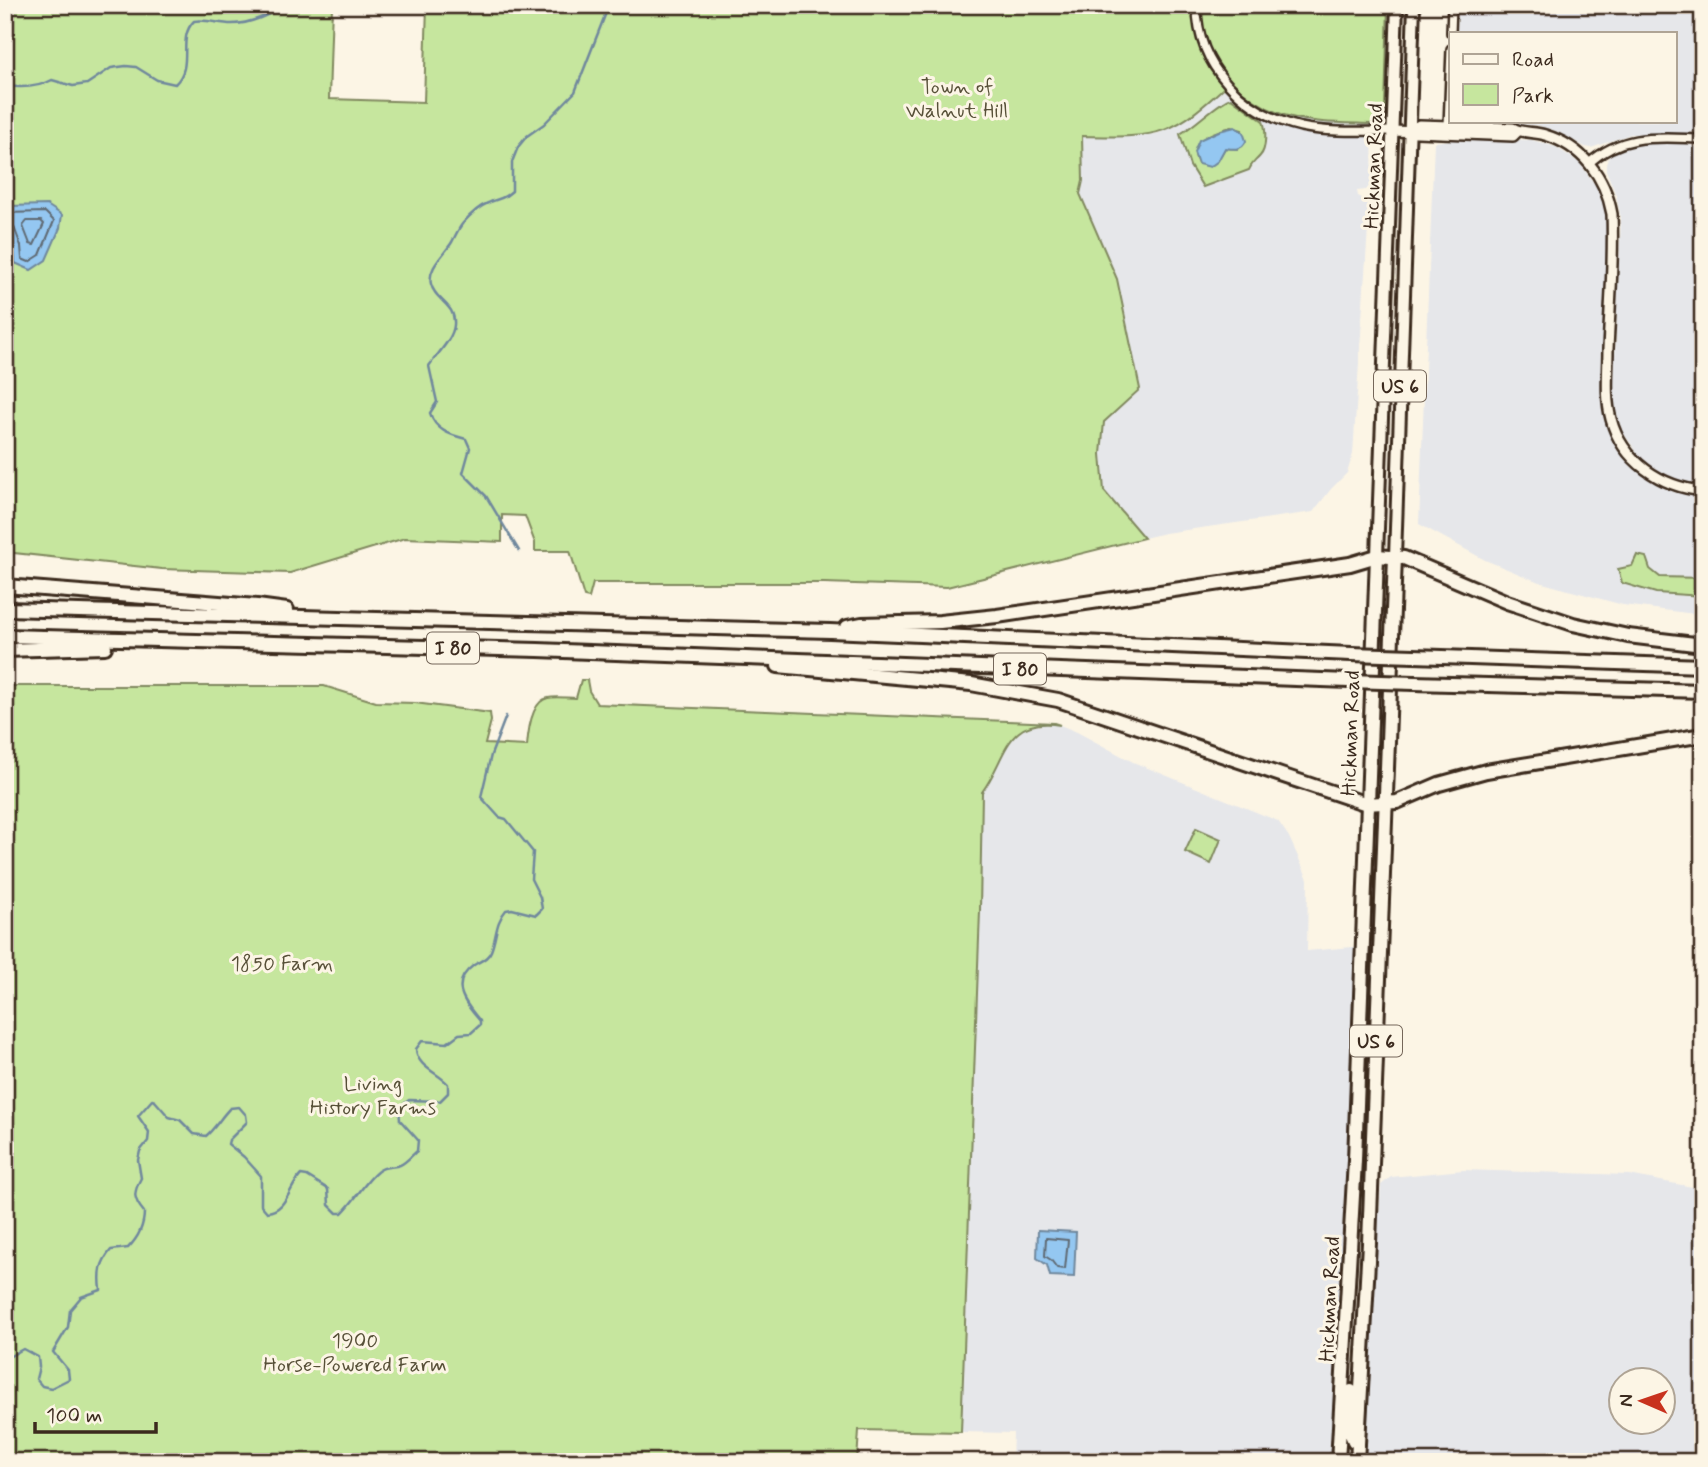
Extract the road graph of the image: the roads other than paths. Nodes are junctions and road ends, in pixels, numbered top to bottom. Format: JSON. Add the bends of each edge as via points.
{"nodes":[{"id":1,"x":1197,"y":5,"type":"edge"},
{"id":2,"x":1397,"y":5,"type":"edge"},
{"id":3,"x":1414,"y":5,"type":"edge"},
{"id":4,"x":1452,"y":5,"type":"edge"},
{"id":5,"x":1451,"y":32,"type":"edge"},
{"id":6,"x":1449,"y":100,"type":"edge"},
{"id":7,"x":1448,"y":126,"type":"junction"},
{"id":8,"x":1393,"y":131,"type":"junction"},
{"id":9,"x":1409,"y":131,"type":"junction"},
{"id":10,"x":1518,"y":131,"type":"junction"},
{"id":11,"x":1703,"y":139,"type":"edge"},
{"id":12,"x":1589,"y":163,"type":"junction"},
{"id":13,"x":1703,"y":491,"type":"edge"},
{"id":14,"x":1377,"y":556,"type":"junction"},
{"id":15,"x":1395,"y":556,"type":"junction"},
{"id":16,"x":5,"y":586,"type":"edge"},
{"id":17,"x":5,"y":609,"type":"edge"},
{"id":18,"x":343,"y":618,"type":"junction"},
{"id":19,"x":830,"y":631,"type":"junction"},
{"id":20,"x":5,"y":636,"type":"edge"},
{"id":21,"x":214,"y":642,"type":"junction"},
{"id":22,"x":1703,"y":645,"type":"edge"},
{"id":23,"x":5,"y":650,"type":"edge"},
{"id":24,"x":691,"y":656,"type":"junction"},
{"id":25,"x":1703,"y":666,"type":"edge"},
{"id":26,"x":1703,"y":691,"type":"edge"},
{"id":27,"x":1703,"y":735,"type":"edge"},
{"id":28,"x":1386,"y":803,"type":"junction"},
{"id":29,"x":1367,"y":804,"type":"junction"},
{"id":30,"x":1347,"y":1334,"type":"junction"},
{"id":31,"x":1358,"y":1443,"type":"junction"},
{"id":32,"x":1339,"y":1444,"type":"junction"},
{"id":33,"x":1338,"y":1462,"type":"edge"},
{"id":34,"x":1346,"y":1462,"type":"edge"},
{"id":35,"x":1357,"y":1462,"type":"edge"}],
"edges":[{"from":1,"to":8,"type":"street","via":[[1209,57],[1231,89],[1253,107],[1303,127]]},
{"from":2,"to":8,"type":"main road","name":"Hickman Road","number":"US 6"},
{"from":3,"to":9,"type":"main road","name":"Hickman Road","number":"US 6"},
{"from":4,"to":5,"type":"street"},
{"from":6,"to":7,"type":"street"},
{"from":7,"to":9,"type":"street","via":[[1419,125]]},
{"from":7,"to":10,"type":"street"},
{"from":8,"to":9,"type":"street"},
{"from":8,"to":14,"type":"main road","name":"Hickman Road","number":"US 6"},
{"from":9,"to":10,"type":"street","via":[[1513,136]]},
{"from":9,"to":15,"type":"main road","name":"Hickman Road","number":"US 6"},
{"from":10,"to":12,"type":"street","via":[[1554,138]]},
{"from":11,"to":12,"type":"street","via":[[1632,139],[1604,150]]},
{"from":12,"to":13,"type":"street","via":[[1606,190],[1612,214],[1607,392],[1611,422],[1629,454],[1646,470],[1668,483]]},
{"from":14,"to":15,"type":"highway"},
{"from":14,"to":19,"type":"highway","via":[[1350,564],[997,616],[862,624]]},
{"from":14,"to":29,"type":"highway","name":"Hickman Road","number":"US 6"},
{"from":15,"to":22,"type":"highway","via":[[1518,607],[1573,624]]},
{"from":15,"to":28,"type":"highway","name":"Hickman Road","number":"US 6"},
{"from":16,"to":18,"type":"highway","via":[[257,606]]},
{"from":17,"to":18,"type":"highway","number":"I 80"},
{"from":18,"to":19,"type":"highway","number":"I 80"},
{"from":19,"to":25,"type":"highway","number":"I 80","bridge":true},
{"from":20,"to":21,"type":"highway","number":"I 80"},
{"from":21,"to":23,"type":"highway"},
{"from":21,"to":24,"type":"highway","number":"I 80"},
{"from":24,"to":26,"type":"highway","number":"I 80","bridge":true},
{"from":24,"to":29,"type":"highway","via":[[971,684],[1058,700]]},
{"from":27,"to":28,"type":"highway","via":[[1486,771]]},
{"from":28,"to":29,"type":"highway"},
{"from":28,"to":31,"type":"highway","name":"Hickman Road","number":"US 6"},
{"from":29,"to":30,"type":"highway","name":"Hickman Road","number":"US 6"},
{"from":30,"to":31,"type":"highway","via":[[1352,1345],[1349,1430]]},
{"from":30,"to":32,"type":"highway","name":"Hickman Road","number":"US 6"},
{"from":31,"to":35,"type":"highway","name":"Hickman Road","number":"US 6"},
{"from":32,"to":33,"type":"highway","name":"Hickman Road","number":"US 6"},
{"from":32,"to":34,"type":"highway","via":[[1345,1448]]}]}
